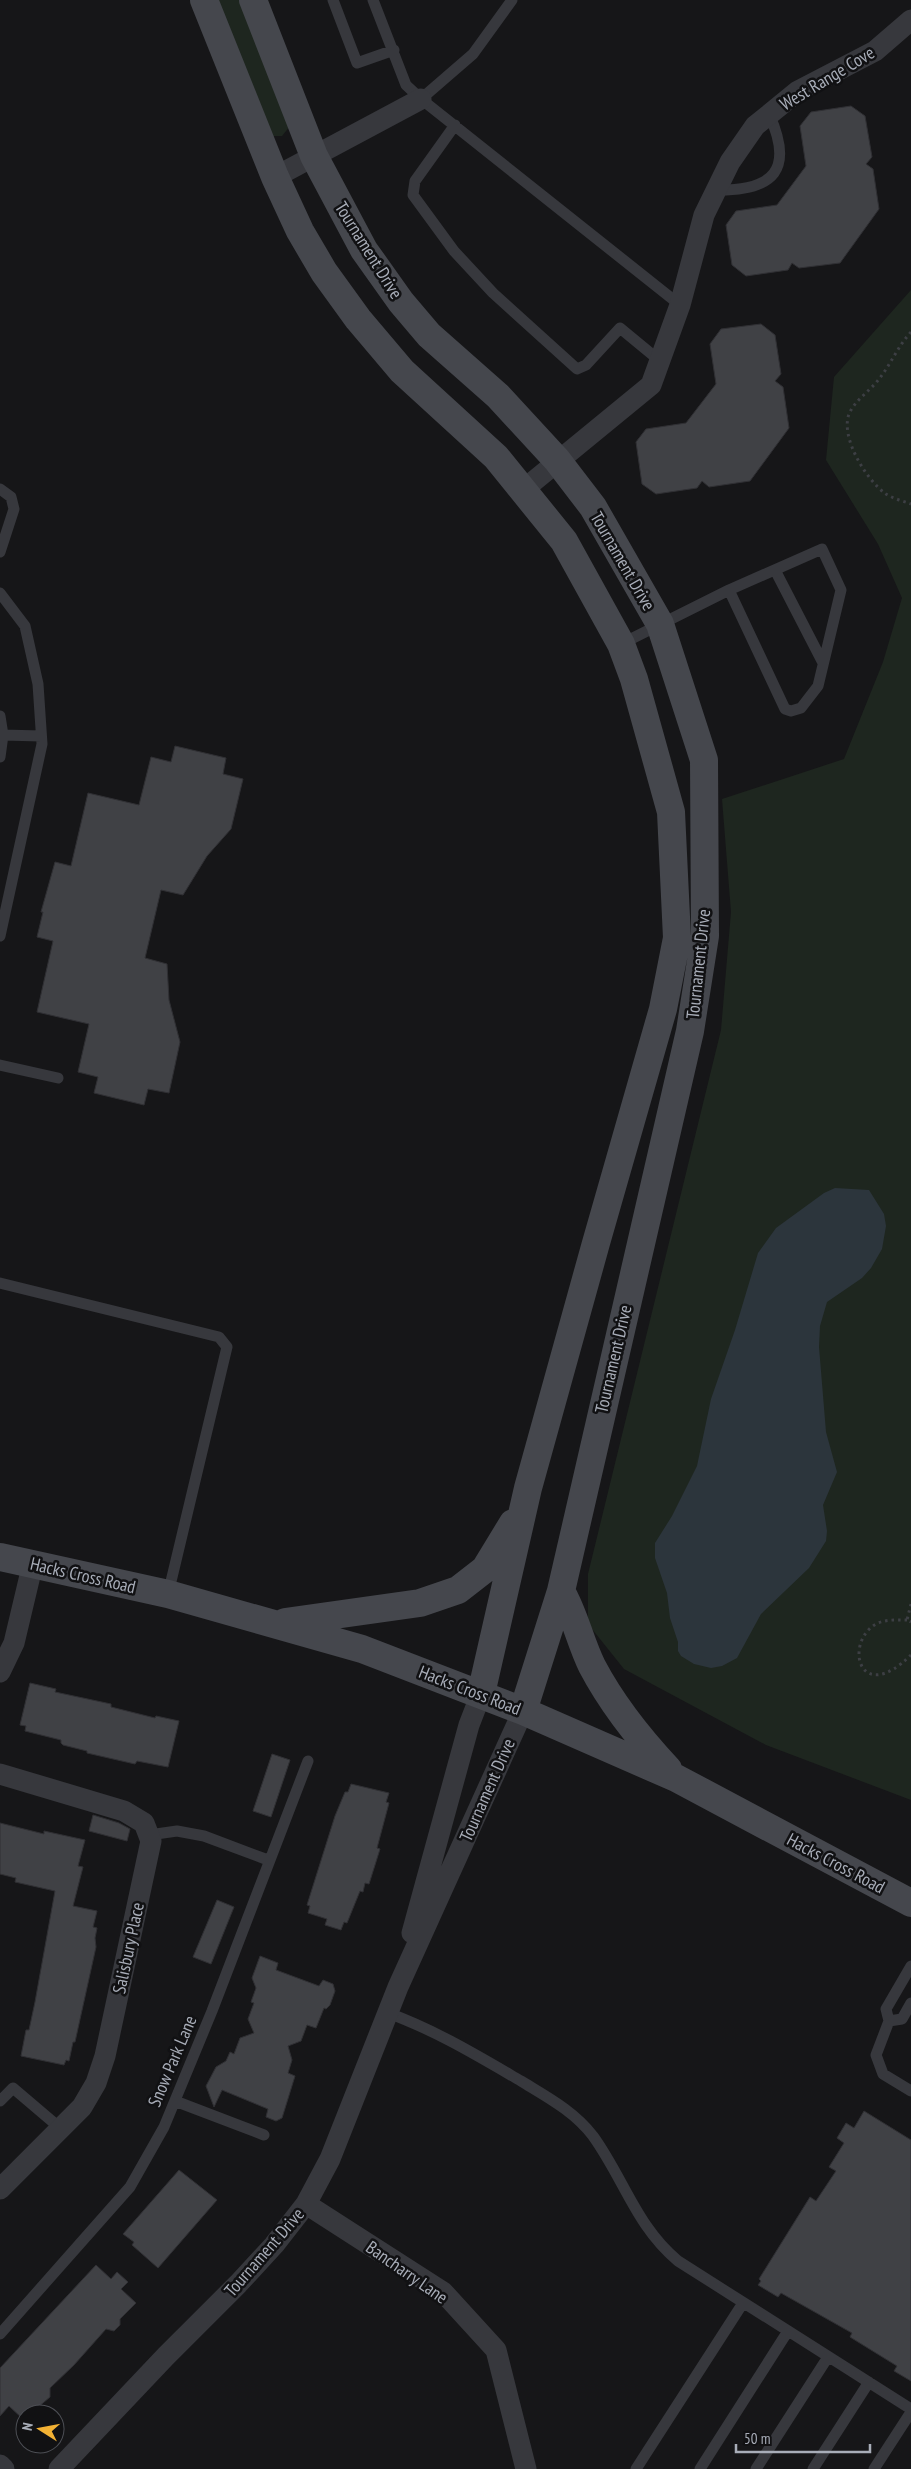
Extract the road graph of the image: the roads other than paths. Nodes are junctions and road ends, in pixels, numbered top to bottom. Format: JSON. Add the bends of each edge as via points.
{"nodes":[{"id":1,"x":204,"y":0,"type":"edge"},
{"id":2,"x":253,"y":0,"type":"edge"},
{"id":3,"x":333,"y":0,"type":"edge"},
{"id":4,"x":373,"y":0,"type":"edge"},
{"id":5,"x":512,"y":0,"type":"edge"},
{"id":6,"x":911,"y":20,"type":"edge"},
{"id":7,"x":394,"y":50,"type":"junction"},
{"id":8,"x":421,"y":99,"type":"junction"},
{"id":9,"x":768,"y":114,"type":"junction"},
{"id":10,"x":456,"y":125,"type":"junction"},
{"id":11,"x":314,"y":156,"type":"junction"},
{"id":12,"x":275,"y":177,"type":"junction"},
{"id":13,"x":716,"y":190,"type":"junction"},
{"id":14,"x":680,"y":305,"type":"junction"},
{"id":15,"x":660,"y":361,"type":"junction"},
{"id":16,"x":557,"y":460,"type":"junction"},
{"id":17,"x":0,"y":489,"type":"edge"},
{"id":18,"x":523,"y":490,"type":"junction"},
{"id":19,"x":0,"y":552,"type":"edge"},
{"id":20,"x":775,"y":570,"type":"junction"},
{"id":21,"x":729,"y":590,"type":"junction"},
{"id":22,"x":0,"y":593,"type":"edge"},
{"id":23,"x":660,"y":624,"type":"junction"},
{"id":24,"x":621,"y":644,"type":"junction"},
{"id":25,"x":822,"y":661,"type":"junction"},
{"id":26,"x":0,"y":716,"type":"edge"},
{"id":27,"x":4,"y":735,"type":"junction"},
{"id":28,"x":41,"y":736,"type":"junction"},
{"id":29,"x":0,"y":757,"type":"edge"},
{"id":30,"x":5,"y":890,"type":"edge"},
{"id":31,"x":0,"y":936,"type":"edge"},
{"id":32,"x":0,"y":1064,"type":"edge"},
{"id":33,"x":58,"y":1078,"type":"dead end"},
{"id":34,"x":0,"y":1283,"type":"edge"},
{"id":35,"x":524,"y":1505,"type":"junction"},
{"id":36,"x":0,"y":1557,"type":"edge"},
{"id":37,"x":33,"y":1563,"type":"junction"},
{"id":38,"x":561,"y":1591,"type":"junction"},
{"id":39,"x":168,"y":1594,"type":"junction"},
{"id":40,"x":275,"y":1624,"type":"junction"},
{"id":41,"x":0,"y":1672,"type":"edge"},
{"id":42,"x":481,"y":1694,"type":"junction"},
{"id":43,"x":523,"y":1711,"type":"junction"},
{"id":44,"x":308,"y":1761,"type":"dead end"},
{"id":45,"x":0,"y":1774,"type":"edge"},
{"id":46,"x":676,"y":1778,"type":"junction"},
{"id":47,"x":149,"y":1834,"type":"junction"},
{"id":48,"x":268,"y":1860,"type":"junction"},
{"id":49,"x":911,"y":1903,"type":"edge"},
{"id":50,"x":911,"y":1966,"type":"edge"},
{"id":51,"x":398,"y":1987,"type":"junction"},
{"id":52,"x":911,"y":2003,"type":"edge"},
{"id":53,"x":388,"y":2013,"type":"junction"},
{"id":54,"x":889,"y":2021,"type":"junction"},
{"id":55,"x":906,"y":2022,"type":"edge"},
{"id":56,"x":911,"y":2091,"type":"edge"},
{"id":57,"x":175,"y":2100,"type":"junction"},
{"id":58,"x":0,"y":2101,"type":"edge"},
{"id":59,"x":60,"y":2128,"type":"junction"},
{"id":60,"x":264,"y":2136,"type":"dead end"},
{"id":61,"x":0,"y":2189,"type":"edge"},
{"id":62,"x":306,"y":2204,"type":"junction"},
{"id":63,"x":743,"y":2303,"type":"junction"},
{"id":64,"x":788,"y":2331,"type":"junction"},
{"id":65,"x":0,"y":2334,"type":"edge"},
{"id":66,"x":828,"y":2357,"type":"junction"},
{"id":67,"x":869,"y":2382,"type":"junction"},
{"id":68,"x":911,"y":2411,"type":"edge"},
{"id":69,"x":0,"y":2465,"type":"edge"},
{"id":70,"x":4,"y":2469,"type":"edge"},
{"id":71,"x":59,"y":2469,"type":"edge"},
{"id":72,"x":526,"y":2469,"type":"edge"},
{"id":73,"x":636,"y":2469,"type":"edge"},
{"id":74,"x":700,"y":2469,"type":"edge"},
{"id":75,"x":756,"y":2469,"type":"edge"},
{"id":76,"x":813,"y":2469,"type":"edge"},
{"id":77,"x":874,"y":2469,"type":"edge"}],
"edges":[{"from":1,"to":12,"type":"street","name":"Tournament Drive"},
{"from":2,"to":11,"type":"street","name":"Tournament Drive"},
{"from":3,"to":7,"type":"lane","via":[[357,63]]},
{"from":4,"to":7,"type":"lane"},
{"from":5,"to":8,"type":"lane","via":[[473,54]]},
{"from":6,"to":9,"type":"street","name":"West Range Cove","via":[[875,51],[798,92]]},
{"from":7,"to":8,"type":"lane","via":[[406,84]]},
{"from":8,"to":10,"type":"lane"},
{"from":8,"to":11,"type":"street"},
{"from":9,"to":13,"type":"street","name":"West Range Cove","via":[[755,126],[730,162]]},
{"from":9,"to":13,"type":"lane","via":[[782,158],[771,178],[748,189]]},
{"from":10,"to":14,"type":"lane"},
{"from":10,"to":15,"type":"lane","via":[[415,181],[413,195],[454,251],[493,293],[577,369],[586,365],[620,328]]},
{"from":11,"to":12,"type":"street"},
{"from":11,"to":16,"type":"street","name":"Tournament Drive","via":[[364,250],[401,302],[429,335],[498,396]]},
{"from":12,"to":18,"type":"street","name":"Tournament Drive","via":[[324,272],[358,319],[402,371],[496,457]]},
{"from":13,"to":14,"type":"street","name":"West Range Cove","via":[[704,214]]},
{"from":14,"to":15,"type":"street","name":"West Range Cove"},
{"from":15,"to":16,"type":"street","name":"West Range Cove","via":[[652,385]]},
{"from":16,"to":18,"type":"street","name":"West Range Cove"},
{"from":16,"to":23,"type":"street","name":"Tournament Drive","via":[[593,507]]},
{"from":17,"to":19,"type":"lane","via":[[11,498],[14,509]]},
{"from":18,"to":24,"type":"street","name":"Tournament Drive","via":[[564,541]]},
{"from":20,"to":21,"type":"lane"},
{"from":20,"to":25,"type":"lane"},
{"from":20,"to":25,"type":"lane","via":[[822,549],[841,590]]},
{"from":21,"to":23,"type":"lane"},
{"from":21,"to":25,"type":"lane","via":[[785,710],[800,708],[818,686]]},
{"from":22,"to":28,"type":"lane","via":[[24,626],[38,684]]},
{"from":23,"to":24,"type":"lane"},
{"from":23,"to":38,"type":"street","name":"Tournament Drive","via":[[704,760],[705,936],[690,1031]]},
{"from":24,"to":35,"type":"street","name":"Tournament Drive","via":[[634,679],[670,812],[677,938],[663,1009]]},
{"from":26,"to":27,"type":"lane"},
{"from":27,"to":28,"type":"lane"},
{"from":27,"to":29,"type":"lane"},
{"from":28,"to":30,"type":"lane","via":[[42,744]]},
{"from":30,"to":31,"type":"lane"},
{"from":32,"to":33,"type":"lane"},
{"from":34,"to":39,"type":"lane","via":[[219,1337],[227,1347]]},
{"from":35,"to":40,"type":"street","via":[[485,1569],[458,1590],[420,1603]]},
{"from":35,"to":42,"type":"street","name":"Tournament Drive"},
{"from":36,"to":37,"type":"street","name":"Hacks Cross Road"},
{"from":37,"to":39,"type":"street","name":"Hacks Cross Road"},
{"from":37,"to":41,"type":"street","via":[[14,1643]]},
{"from":38,"to":43,"type":"street","name":"Tournament Drive"},
{"from":38,"to":46,"type":"street","via":[[572,1609],[592,1666],[643,1742]]},
{"from":39,"to":40,"type":"street","name":"Hacks Cross Road"},
{"from":40,"to":42,"type":"street","name":"Hacks Cross Road","via":[[362,1648]]},
{"from":42,"to":43,"type":"street","name":"Hacks Cross Road"},
{"from":42,"to":51,"type":"street","name":"Tournament Drive","via":[[428,1868]]},
{"from":43,"to":46,"type":"street","name":"Hacks Cross Road"},
{"from":43,"to":51,"type":"street","name":"Tournament Drive"},
{"from":44,"to":48,"type":"lane","name":"Snow Park Lane"},
{"from":45,"to":47,"type":"street","via":[[124,1811],[144,1823]]},
{"from":46,"to":49,"type":"street","name":"Hacks Cross Road"},
{"from":47,"to":48,"type":"lane","via":[[177,1831],[204,1836]]},
{"from":47,"to":59,"type":"street","name":"Salisbury Place","via":[[151,1841],[105,2056],[96,2083],[82,2107]]},
{"from":48,"to":57,"type":"lane","name":"Snow Park Lane"},
{"from":50,"to":54,"type":"lane","via":[[886,2008]]},
{"from":51,"to":53,"type":"street","name":"Tournament Drive"},
{"from":52,"to":55,"type":"lane"},
{"from":53,"to":62,"type":"street","name":"Tournament Drive","via":[[346,2125]]},
{"from":53,"to":63,"type":"lane","via":[[416,2023],[486,2060],[578,2119],[603,2150],[660,2247]]},
{"from":54,"to":55,"type":"lane"},
{"from":54,"to":56,"type":"lane","via":[[876,2055],[883,2074]]},
{"from":57,"to":60,"type":"lane"},
{"from":57,"to":65,"type":"lane","name":"Snow Park Lane","via":[[164,2127],[130,2187]]},
{"from":58,"to":59,"type":"lane","via":[[13,2088]]},
{"from":59,"to":61,"type":"street","name":"Salisbury Place"},
{"from":62,"to":71,"type":"street","name":"Tournament Drive","via":[[238,2284]]},
{"from":62,"to":72,"type":"street","name":"Bancharry Lane","via":[[443,2292],[496,2350]]},
{"from":63,"to":64,"type":"lane"},
{"from":63,"to":73,"type":"lane"},
{"from":64,"to":66,"type":"lane"},
{"from":64,"to":74,"type":"lane"},
{"from":66,"to":67,"type":"lane"},
{"from":66,"to":75,"type":"lane"},
{"from":67,"to":68,"type":"lane"},
{"from":67,"to":76,"type":"lane"},
{"from":68,"to":77,"type":"lane"},
{"from":69,"to":70,"type":"street"}]}
